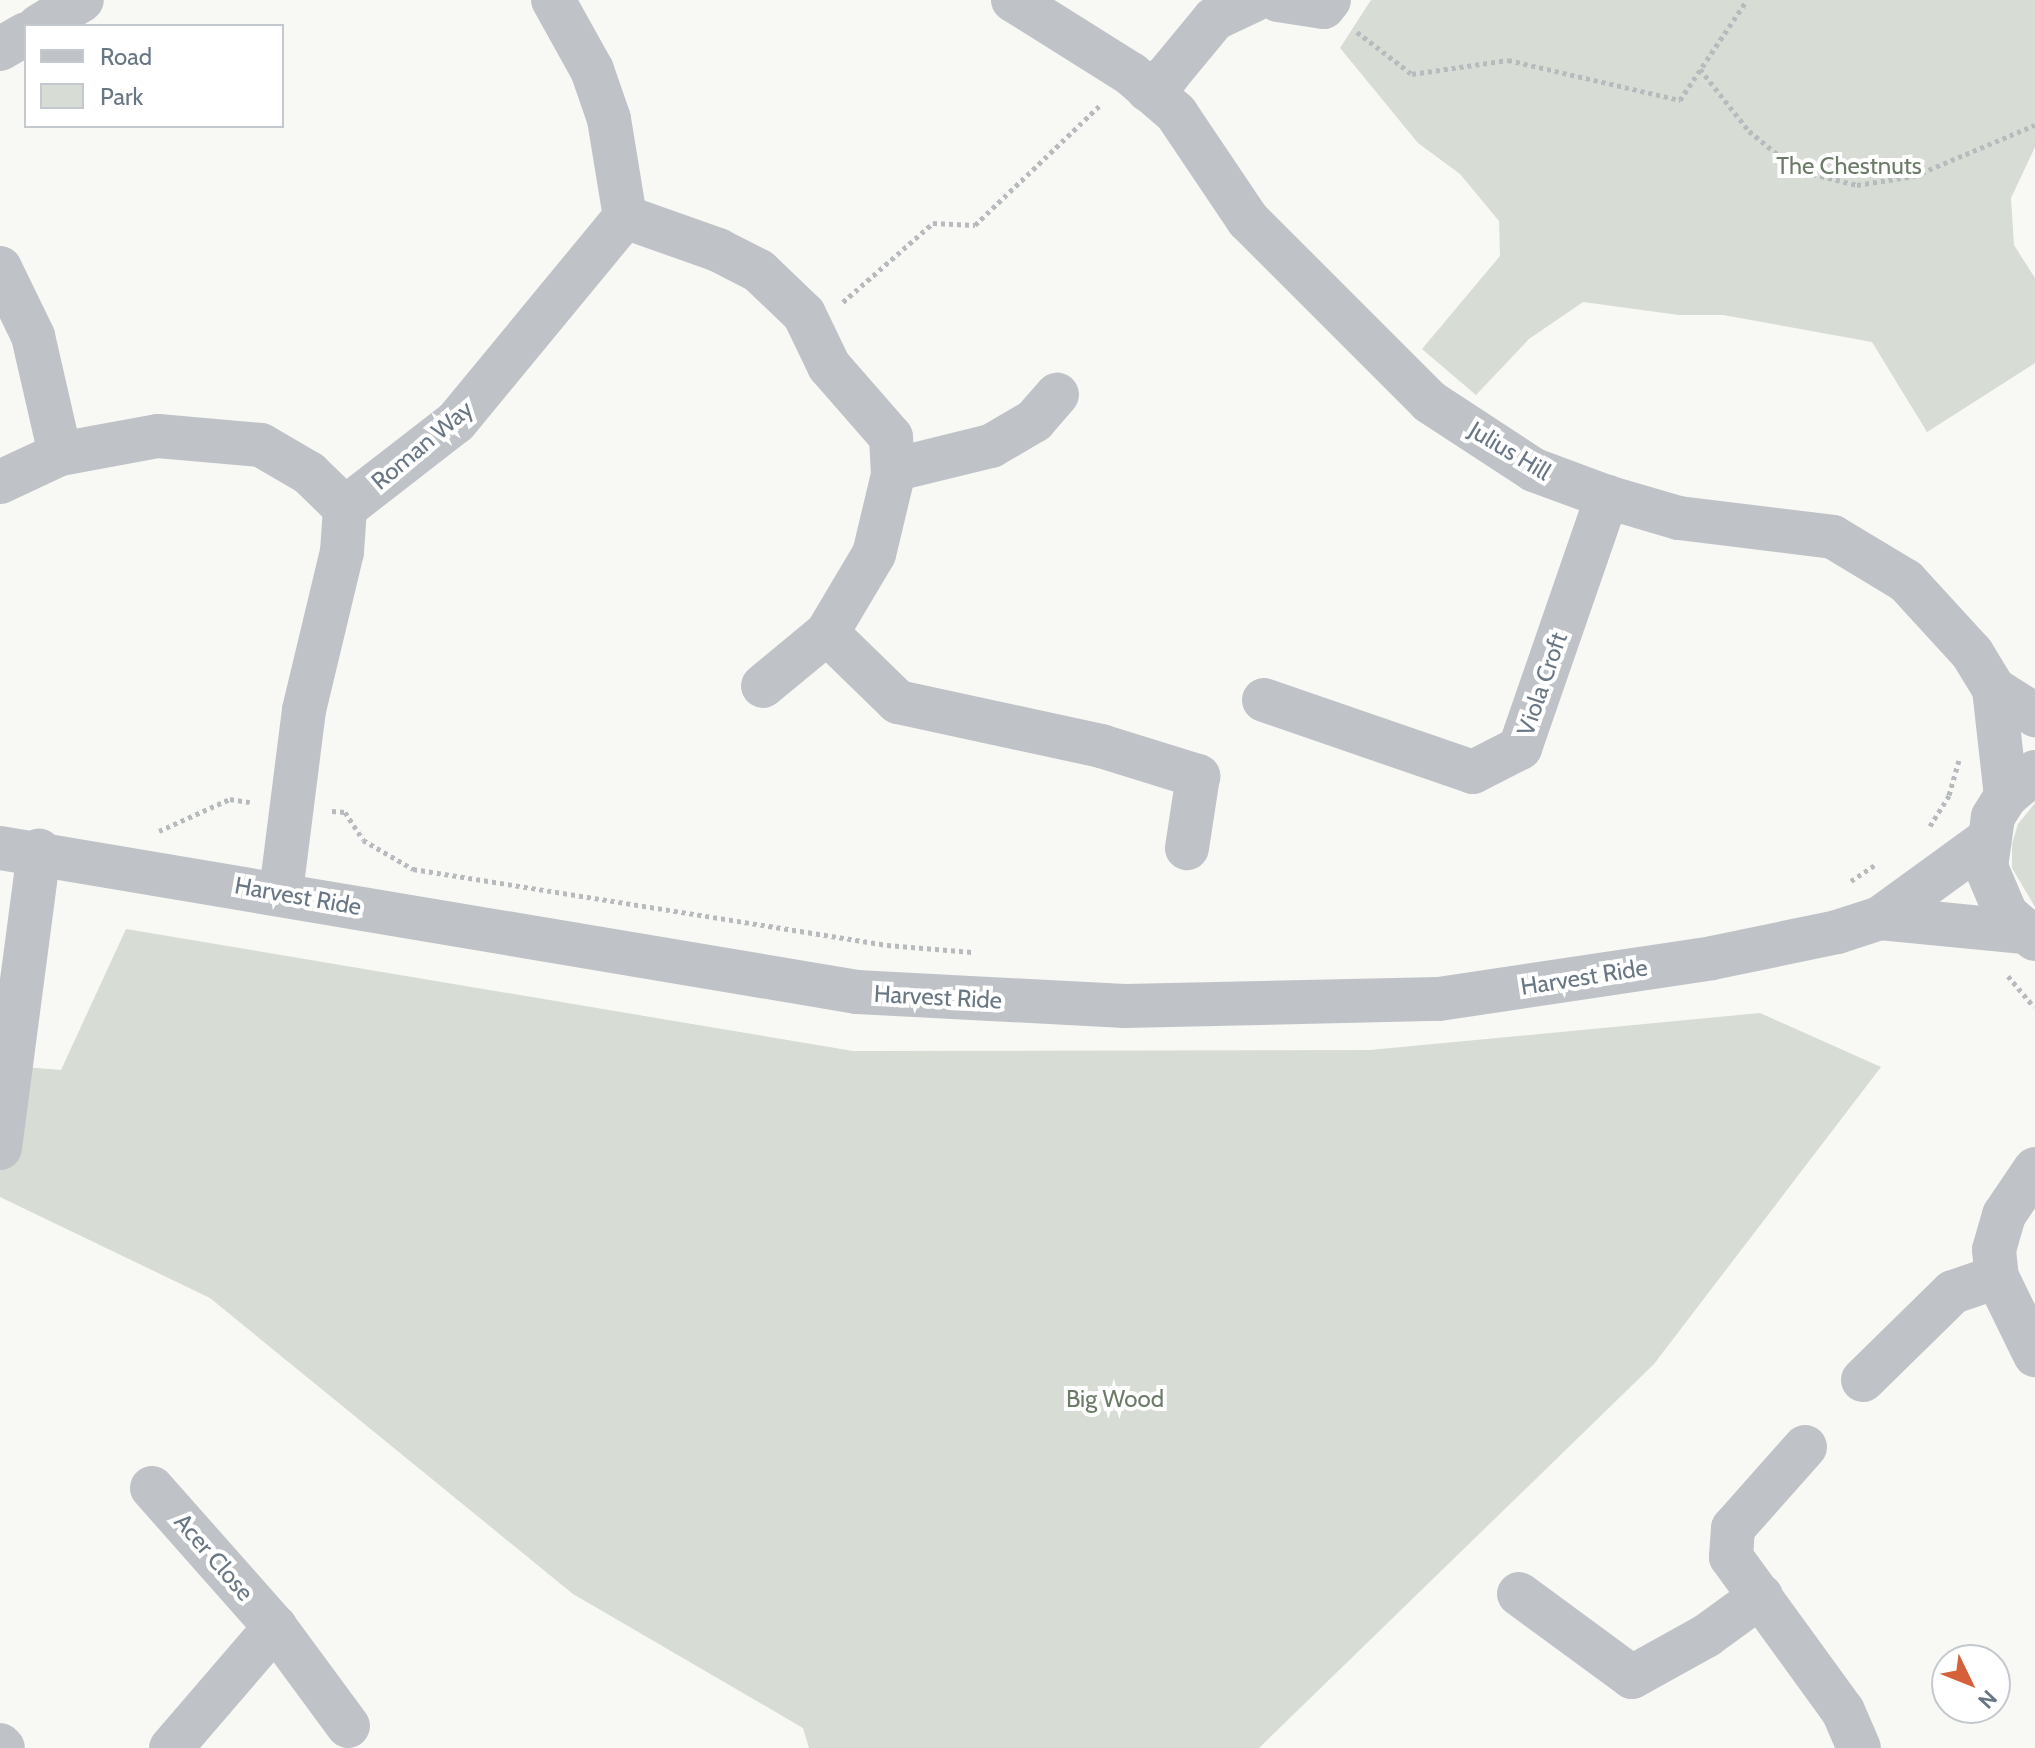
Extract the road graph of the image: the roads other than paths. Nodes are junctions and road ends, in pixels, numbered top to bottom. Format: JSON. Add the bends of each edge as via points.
{"nodes":[{"id":1,"x":82,"y":0,"type":"edge"},
{"id":2,"x":553,"y":0,"type":"edge"},
{"id":3,"x":1013,"y":0,"type":"edge"},
{"id":4,"x":1254,"y":0,"type":"edge"},
{"id":5,"x":1278,"y":0,"type":"edge"},
{"id":6,"x":1326,"y":4,"type":"edge"},
{"id":7,"x":42,"y":24,"type":"edge"},
{"id":8,"x":24,"y":35,"type":"edge"},
{"id":9,"x":0,"y":49,"type":"edge"},
{"id":10,"x":1140,"y":82,"type":"junction"},
{"id":11,"x":625,"y":217,"type":"junction"},
{"id":12,"x":0,"y":268,"type":"edge"},
{"id":13,"x":1057,"y":395,"type":"dead end"},
{"id":14,"x":60,"y":454,"type":"junction"},
{"id":15,"x":893,"y":470,"type":"junction"},
{"id":16,"x":0,"y":482,"type":"edge"},
{"id":17,"x":1607,"y":497,"type":"junction"},
{"id":18,"x":345,"y":508,"type":"junction"},
{"id":19,"x":827,"y":633,"type":"junction"},
{"id":20,"x":763,"y":686,"type":"dead end"},
{"id":21,"x":1994,"y":689,"type":"junction"},
{"id":22,"x":1264,"y":700,"type":"dead end"},
{"id":23,"x":2035,"y":715,"type":"edge"},
{"id":24,"x":2020,"y":784,"type":"edge"},
{"id":25,"x":1986,"y":841,"type":"junction"},
{"id":26,"x":1187,"y":848,"type":"dead end"},
{"id":27,"x":19,"y":850,"type":"edge"},
{"id":28,"x":281,"y":892,"type":"junction"},
{"id":29,"x":1880,"y":918,"type":"junction"},
{"id":30,"x":2029,"y":936,"type":"edge"},
{"id":31,"x":0,"y":1148,"type":"edge"},
{"id":32,"x":2035,"y":1169,"type":"edge"},
{"id":33,"x":1997,"y":1277,"type":"junction"},
{"id":34,"x":2035,"y":1355,"type":"edge"},
{"id":35,"x":1863,"y":1380,"type":"dead end"},
{"id":36,"x":1805,"y":1447,"type":"dead end"},
{"id":37,"x":152,"y":1488,"type":"dead end"},
{"id":38,"x":1519,"y":1594,"type":"dead end"},
{"id":39,"x":1761,"y":1596,"type":"junction"},
{"id":40,"x":275,"y":1627,"type":"junction"},
{"id":41,"x":348,"y":1726,"type":"dead end"},
{"id":42,"x":171,"y":1748,"type":"edge"},
{"id":43,"x":1859,"y":1748,"type":"edge"}],
"edges":[{"from":1,"to":7,"type":"street"},
{"from":2,"to":11,"type":"street","via":[[592,70],[609,119]]},
{"from":3,"to":10,"type":"street","name":"Julius Hill"},
{"from":4,"to":10,"type":"street","via":[[1214,19],[1167,76]]},
{"from":5,"to":6,"type":"street"},
{"from":8,"to":9,"type":"street"},
{"from":10,"to":17,"type":"street","name":"Julius Hill","via":[[1176,113],[1248,220],[1430,402],[1534,470]]},
{"from":11,"to":15,"type":"street","via":[[718,250],[759,271],[804,314],[829,366],[891,437]]},
{"from":11,"to":18,"type":"street","name":"Roman Way","via":[[456,422]]},
{"from":12,"to":14,"type":"street","via":[[33,336]]},
{"from":13,"to":15,"type":"street","via":[[1034,421],[991,446]]},
{"from":14,"to":16,"type":"street"},
{"from":14,"to":18,"type":"street","via":[[158,436],[261,445],[309,473]]},
{"from":15,"to":19,"type":"street","via":[[874,554]]},
{"from":17,"to":21,"type":"street","name":"Julius Hill","via":[[1679,518],[1833,537],[1906,581],[1972,653]]},
{"from":17,"to":22,"type":"street","name":"Viola Croft","via":[[1520,748],[1473,772]]},
{"from":18,"to":28,"type":"street","via":[[342,552],[304,710]]},
{"from":19,"to":20,"type":"street"},
{"from":19,"to":26,"type":"street","via":[[898,702],[1101,746],[1198,776]]},
{"from":21,"to":23,"type":"street","name":"Julius Hill"},
{"from":21,"to":24,"type":"street","name":"Julius Hill"},
{"from":24,"to":25,"type":"street"},
{"from":25,"to":29,"type":"street","name":"Harvest Ride"},
{"from":25,"to":30,"type":"street","via":[[1993,892]]},
{"from":27,"to":28,"type":"street","name":"Harvest Ride"},
{"from":27,"to":31,"type":"street"},
{"from":28,"to":29,"type":"street","name":"Harvest Ride","via":[[596,952],[857,992],[1125,1006],[1439,999],[1712,958]]},
{"from":29,"to":30,"type":"street","name":"Harvest Ride"},
{"from":32,"to":33,"type":"street","via":[[2004,1215],[1994,1250]]},
{"from":33,"to":34,"type":"street"},
{"from":33,"to":35,"type":"street","via":[[1953,1292]]},
{"from":36,"to":39,"type":"street","via":[[1733,1528],[1731,1557]]},
{"from":37,"to":40,"type":"street","name":"Acer Close"},
{"from":38,"to":39,"type":"street","via":[[1632,1677],[1706,1636]]},
{"from":39,"to":43,"type":"street","via":[[1843,1711]]},
{"from":40,"to":41,"type":"street","name":"Acer Close"},
{"from":40,"to":42,"type":"street"}]}
